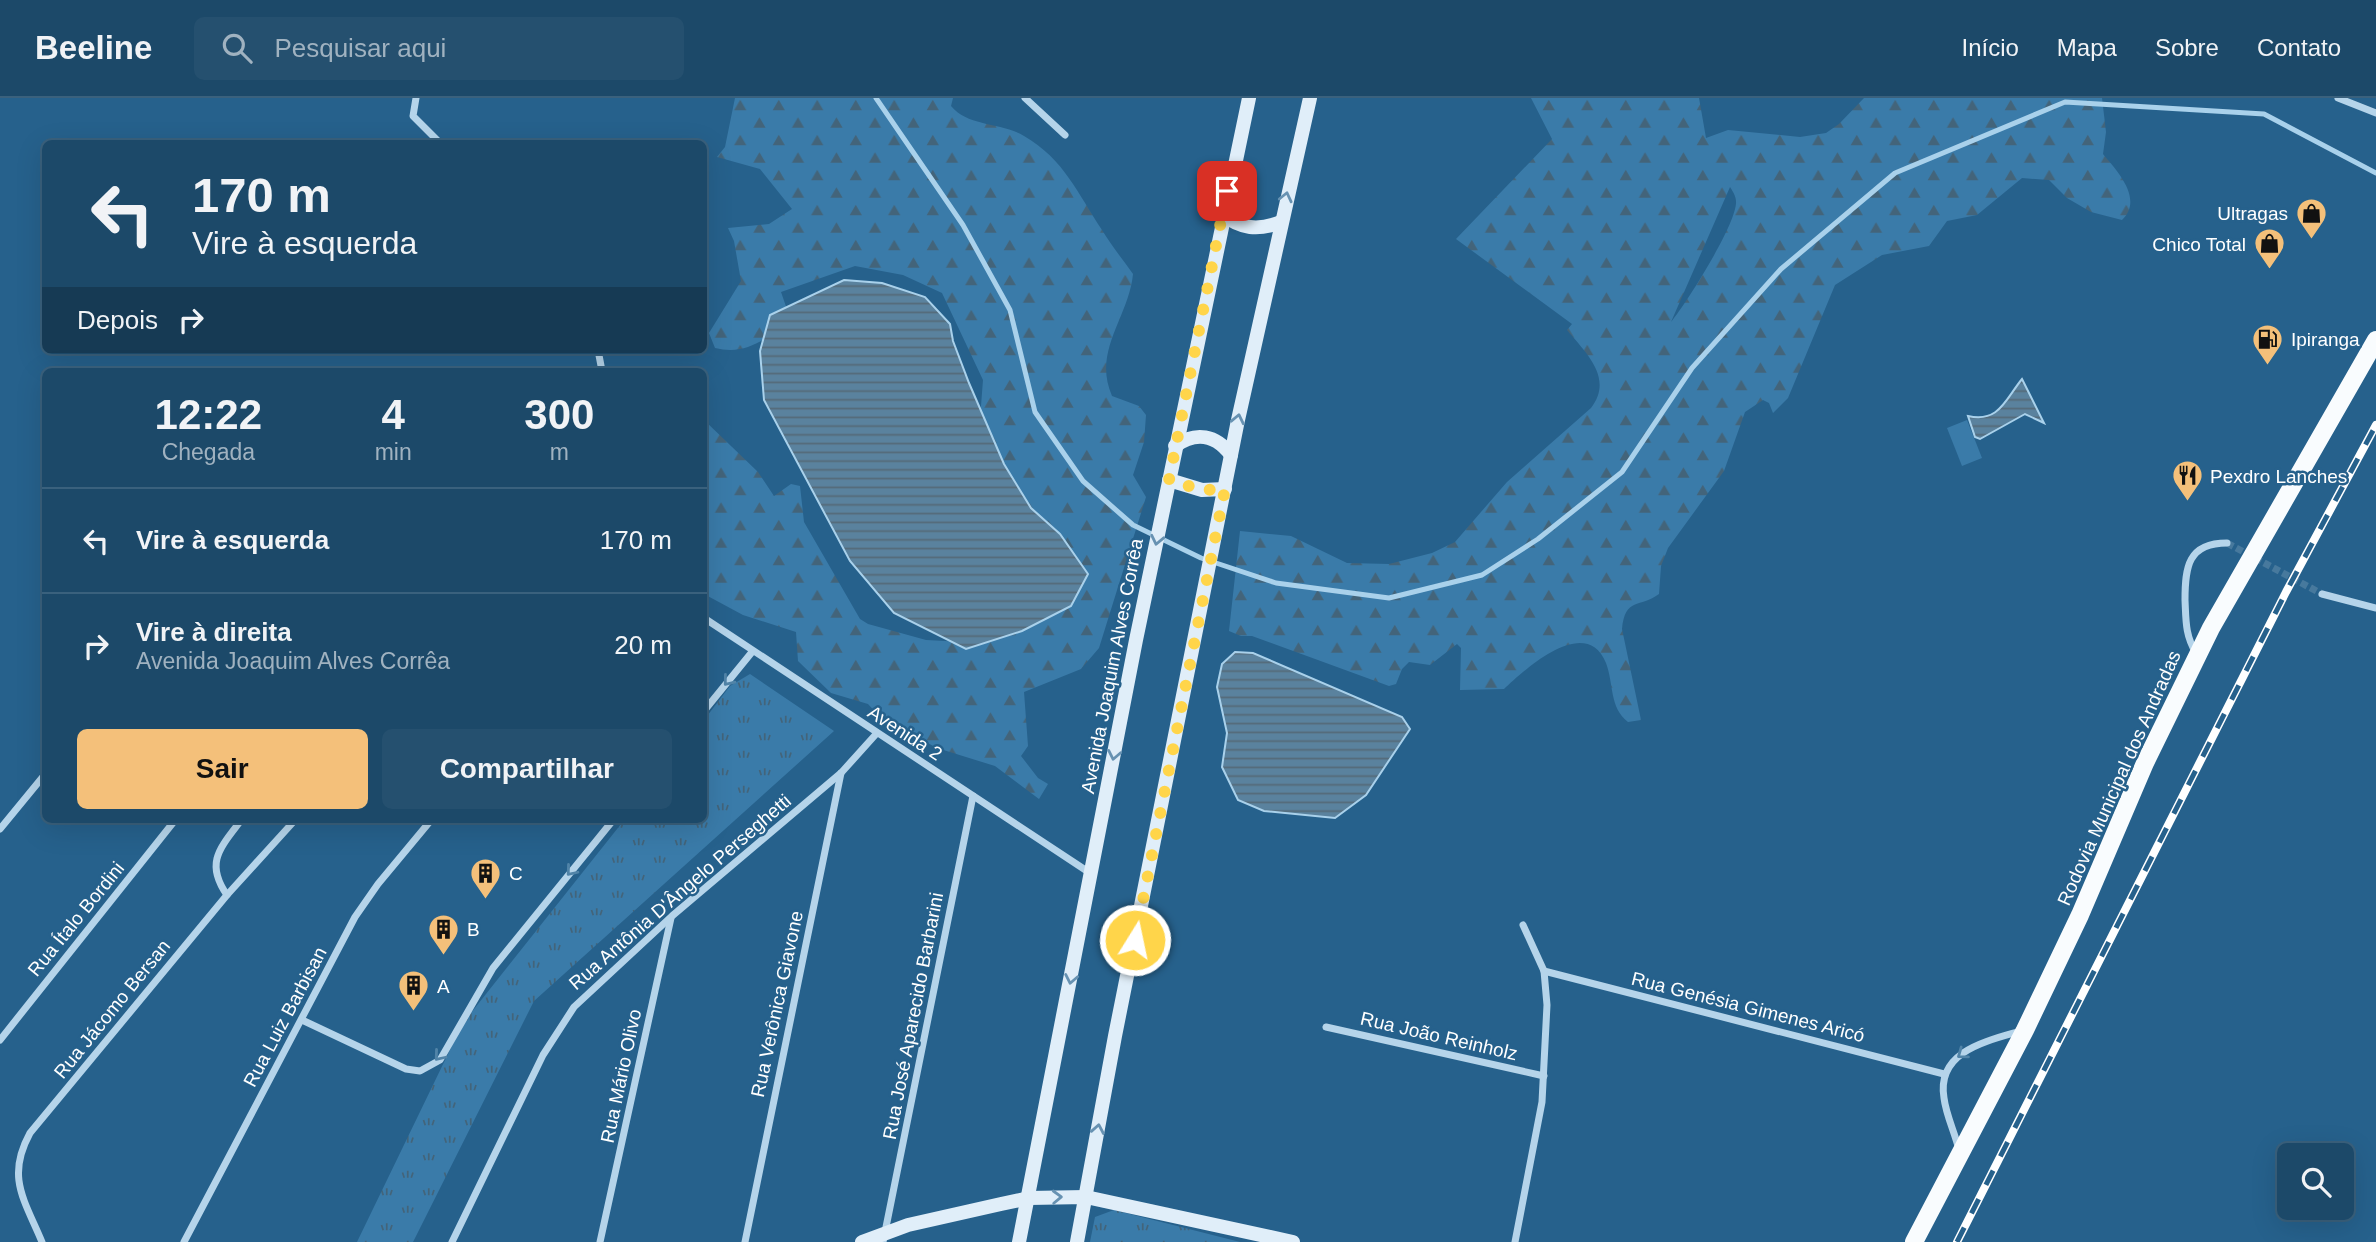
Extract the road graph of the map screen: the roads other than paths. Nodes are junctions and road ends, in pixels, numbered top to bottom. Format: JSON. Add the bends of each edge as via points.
{"nodes":[{"id":1,"x":416,"y":98,"type":"edge"},
{"id":2,"x":1024,"y":98,"type":"edge"},
{"id":3,"x":1249,"y":98,"type":"edge"},
{"id":4,"x":1310,"y":98,"type":"edge"},
{"id":5,"x":2339,"y":98,"type":"edge"},
{"id":6,"x":2376,"y":114,"type":"edge"},
{"id":7,"x":1065,"y":135,"type":"dead end"},
{"id":8,"x":437,"y":140,"type":"edge"},
{"id":9,"x":1222,"y":214,"type":"junction"},
{"id":10,"x":1281,"y":222,"type":"junction"},
{"id":11,"x":2376,"y":340,"type":"edge"},
{"id":12,"x":1175,"y":446,"type":"junction"},
{"id":13,"x":1231,"y":455,"type":"junction"},
{"id":14,"x":1169,"y":480,"type":"junction"},
{"id":15,"x":1225,"y":489,"type":"junction"},
{"id":16,"x":2227,"y":543,"type":"dead end"},
{"id":17,"x":2322,"y":594,"type":"tunnel mouth"},
{"id":18,"x":2376,"y":608,"type":"edge"},
{"id":19,"x":707,"y":620,"type":"edge"},
{"id":20,"x":752,"y":652,"type":"junction"},
{"id":21,"x":2197,"y":656,"type":"junction"},
{"id":22,"x":707,"y":707,"type":"edge"},
{"id":23,"x":877,"y":733,"type":"junction"},
{"id":24,"x":841,"y":773,"type":"junction"},
{"id":25,"x":42,"y":778,"type":"edge"},
{"id":26,"x":973,"y":796,"type":"junction"},
{"id":27,"x":173,"y":823,"type":"edge"},
{"id":28,"x":239,"y":823,"type":"edge"},
{"id":29,"x":292,"y":823,"type":"edge"},
{"id":30,"x":429,"y":823,"type":"edge"},
{"id":31,"x":611,"y":823,"type":"edge"},
{"id":32,"x":0,"y":829,"type":"edge"},
{"id":33,"x":1091,"y":873,"type":"junction"},
{"id":34,"x":227,"y":895,"type":"junction"},
{"id":35,"x":672,"y":916,"type":"junction"},
{"id":36,"x":1523,"y":925,"type":"dead end"},
{"id":37,"x":1544,"y":971,"type":"junction"},
{"id":38,"x":302,"y":1020,"type":"junction"},
{"id":39,"x":1326,"y":1027,"type":"dead end"},
{"id":40,"x":2025,"y":1030,"type":"junction"},
{"id":41,"x":0,"y":1040,"type":"edge"},
{"id":42,"x":1944,"y":1074,"type":"junction"},
{"id":43,"x":1544,"y":1076,"type":"junction"},
{"id":44,"x":1961,"y":1157,"type":"junction"},
{"id":45,"x":1086,"y":1197,"type":"junction"},
{"id":46,"x":1029,"y":1198,"type":"junction"},
{"id":47,"x":884,"y":1238,"type":"edge"},
{"id":48,"x":42,"y":1242,"type":"edge"},
{"id":49,"x":184,"y":1242,"type":"edge"},
{"id":50,"x":452,"y":1242,"type":"edge"},
{"id":51,"x":600,"y":1242,"type":"edge"},
{"id":52,"x":745,"y":1242,"type":"edge"},
{"id":53,"x":862,"y":1242,"type":"edge"},
{"id":54,"x":1018,"y":1242,"type":"edge"},
{"id":55,"x":1077,"y":1242,"type":"edge"},
{"id":56,"x":1293,"y":1242,"type":"edge"},
{"id":57,"x":1515,"y":1242,"type":"edge"},
{"id":58,"x":1914,"y":1242,"type":"edge"}],
"edges":[{"from":1,"to":8,"type":"street","via":[[414,116]]},
{"from":2,"to":7,"type":"street"},
{"from":3,"to":9,"type":"main road","name":"Avenida Joaquim Alves Corrêa"},
{"from":10,"to":4,"type":"main road","one_way":true},
{"from":5,"to":6,"type":"street"},
{"from":9,"to":10,"type":"main road","via":[[1232,222],[1256,228]]},
{"from":9,"to":12,"type":"main road","name":"Avenida Joaquim Alves Corrêa"},
{"from":13,"to":10,"type":"main road","one_way":true},
{"from":11,"to":21,"type":"main road","name":"Rodovia Municipal dos Andradas"},
{"from":12,"to":13,"type":"main road","via":[[1205,437],[1225,446]]},
{"from":12,"to":14,"type":"main road","name":"Avenida Joaquim Alves Corrêa"},
{"from":13,"to":15,"type":"main road"},
{"from":14,"to":15,"type":"main road","via":[[1202,490]]},
{"from":14,"to":33,"type":"main road","name":"Avenida Joaquim Alves Corrêa","one_way":true},
{"from":45,"to":15,"type":"main road","one_way":true},
{"from":16,"to":21,"type":"street","via":[[2201,549],[2185,571],[2186,636]]},
{"from":17,"to":18,"type":"street"},
{"from":19,"to":20,"type":"street","name":"Avenida 2"},
{"from":20,"to":22,"type":"street","one_way":true},
{"from":20,"to":23,"type":"street","name":"Avenida 2"},
{"from":21,"to":40,"type":"main road","name":"Rodovia Municipal dos Andradas"},
{"from":23,"to":24,"type":"street","name":"Rua Antônia D'Ângelo Perseghetti"},
{"from":23,"to":26,"type":"street","name":"Avenida 2"},
{"from":24,"to":35,"type":"street","name":"Rua Antônia D'Ângelo Perseghetti"},
{"from":24,"to":52,"type":"street","name":"Rua Verônica Giavone"},
{"from":25,"to":32,"type":"street"},
{"from":26,"to":33,"type":"street","name":"Avenida 2"},
{"from":26,"to":47,"type":"street","name":"Rua José Aparecido Barbarini"},
{"from":27,"to":41,"type":"street","name":"Rua Ítalo Bordini"},
{"from":28,"to":34,"type":"street","via":[[215,860],[214,873]]},
{"from":29,"to":34,"type":"street","name":"Rua Jácomo Bersan"},
{"from":30,"to":38,"type":"street","name":"Rua Luiz Barbisan","via":[[355,917]]},
{"from":31,"to":38,"type":"street","one_way":true,"via":[[493,968],[440,1060],[420,1071],[407,1069]]},
{"from":33,"to":46,"type":"main road","name":"Avenida Joaquim Alves Corrêa","one_way":true},
{"from":34,"to":48,"type":"street","name":"Rua Jácomo Bersan","via":[[30,1133],[19,1153],[19,1186]]},
{"from":35,"to":50,"type":"street","name":"Rua Antônia D'Ângelo Perseghetti","via":[[594,985],[558,1029]]},
{"from":35,"to":51,"type":"street","name":"Rua Mário Olivo"},
{"from":36,"to":37,"type":"street"},
{"from":37,"to":42,"type":"street","name":"Rua Genésia Gimenes Aricó"},
{"from":37,"to":43,"type":"street"},
{"from":38,"to":49,"type":"street","name":"Rua Luiz Barbisan"},
{"from":39,"to":43,"type":"street","name":"Rua João Reinholz"},
{"from":40,"to":42,"type":"street","one_way":true,"via":[[1967,1049]]},
{"from":40,"to":44,"type":"main road","name":"Rodovia Municipal dos Andradas"},
{"from":42,"to":44,"type":"street","via":[[1943,1097]]},
{"from":43,"to":57,"type":"street"},
{"from":44,"to":58,"type":"main road","name":"Rodovia Municipal dos Andradas"},
{"from":46,"to":45,"type":"main road","one_way":true},
{"from":45,"to":55,"type":"main road"},
{"from":45,"to":56,"type":"main road"},
{"from":46,"to":47,"type":"main road"},
{"from":46,"to":54,"type":"main road","name":"Avenida Joaquim Alves Corrêa"},
{"from":47,"to":53,"type":"main road"}]}
